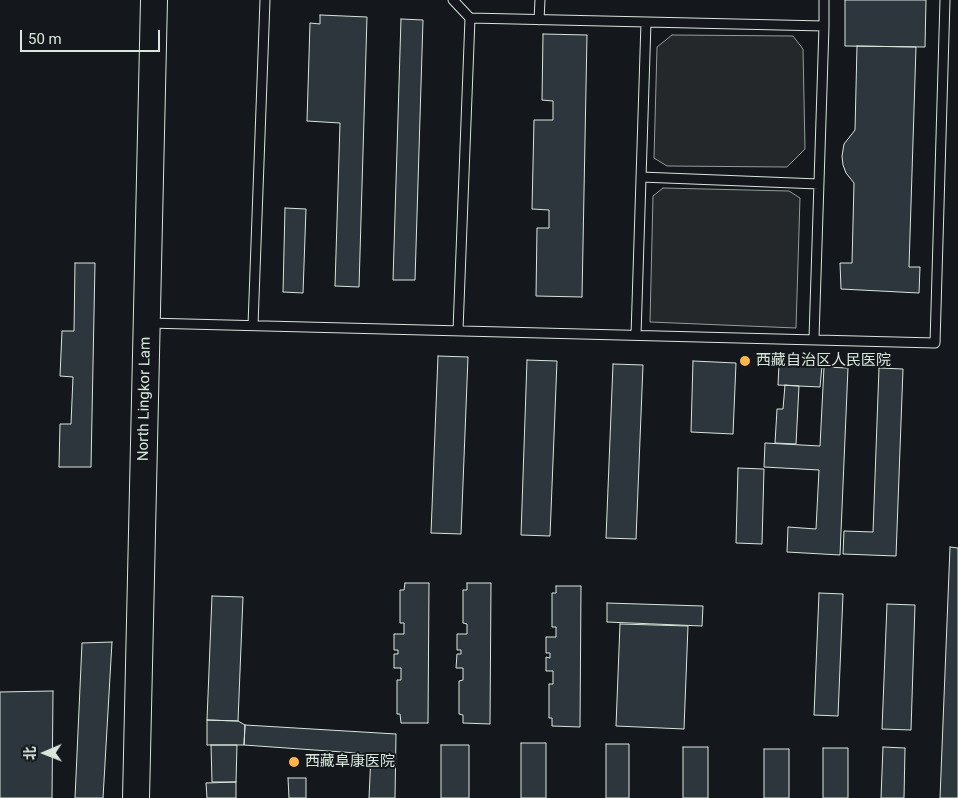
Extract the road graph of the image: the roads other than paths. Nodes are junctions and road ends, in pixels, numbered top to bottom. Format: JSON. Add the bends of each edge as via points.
{"nodes":[{"id":1,"x":154,"y":0,"type":"edge"},
{"id":2,"x":265,"y":0,"type":"edge"},
{"id":3,"x":453,"y":0,"type":"edge"},
{"id":4,"x":540,"y":0,"type":"edge"},
{"id":5,"x":824,"y":0,"type":"edge"},
{"id":6,"x":945,"y":0,"type":"edge"},
{"id":7,"x":470,"y":18,"type":"junction"},
{"id":8,"x":539,"y":20,"type":"junction"},
{"id":9,"x":646,"y":22,"type":"junction"},
{"id":10,"x":824,"y":26,"type":"junction"},
{"id":11,"x":641,"y":177,"type":"junction"},
{"id":12,"x":819,"y":184,"type":"junction"},
{"id":13,"x":147,"y":323,"type":"junction"},
{"id":14,"x":253,"y":325,"type":"junction"},
{"id":15,"x":458,"y":330,"type":"junction"},
{"id":16,"x":636,"y":335,"type":"junction"},
{"id":17,"x":814,"y":338,"type":"junction"},
{"id":18,"x":136,"y":798,"type":"edge"}],
"edges":[{"from":1,"to":13,"type":"main road","name":"North Lingkor Lam"},
{"from":2,"to":14,"type":"lane"},
{"from":3,"to":7,"type":"lane"},
{"from":4,"to":8,"type":"lane"},
{"from":5,"to":10,"type":"lane"},
{"from":6,"to":17,"type":"lane","via":[[935,342]]},
{"from":7,"to":8,"type":"lane"},
{"from":7,"to":15,"type":"lane"},
{"from":8,"to":9,"type":"lane"},
{"from":9,"to":10,"type":"lane"},
{"from":9,"to":11,"type":"lane"},
{"from":10,"to":12,"type":"lane"},
{"from":11,"to":12,"type":"lane"},
{"from":11,"to":16,"type":"lane"},
{"from":12,"to":17,"type":"lane"},
{"from":13,"to":14,"type":"lane"},
{"from":13,"to":18,"type":"main road","name":"North Lingkor Lam"},
{"from":14,"to":15,"type":"lane"},
{"from":15,"to":16,"type":"lane"},
{"from":16,"to":17,"type":"lane"}]}
